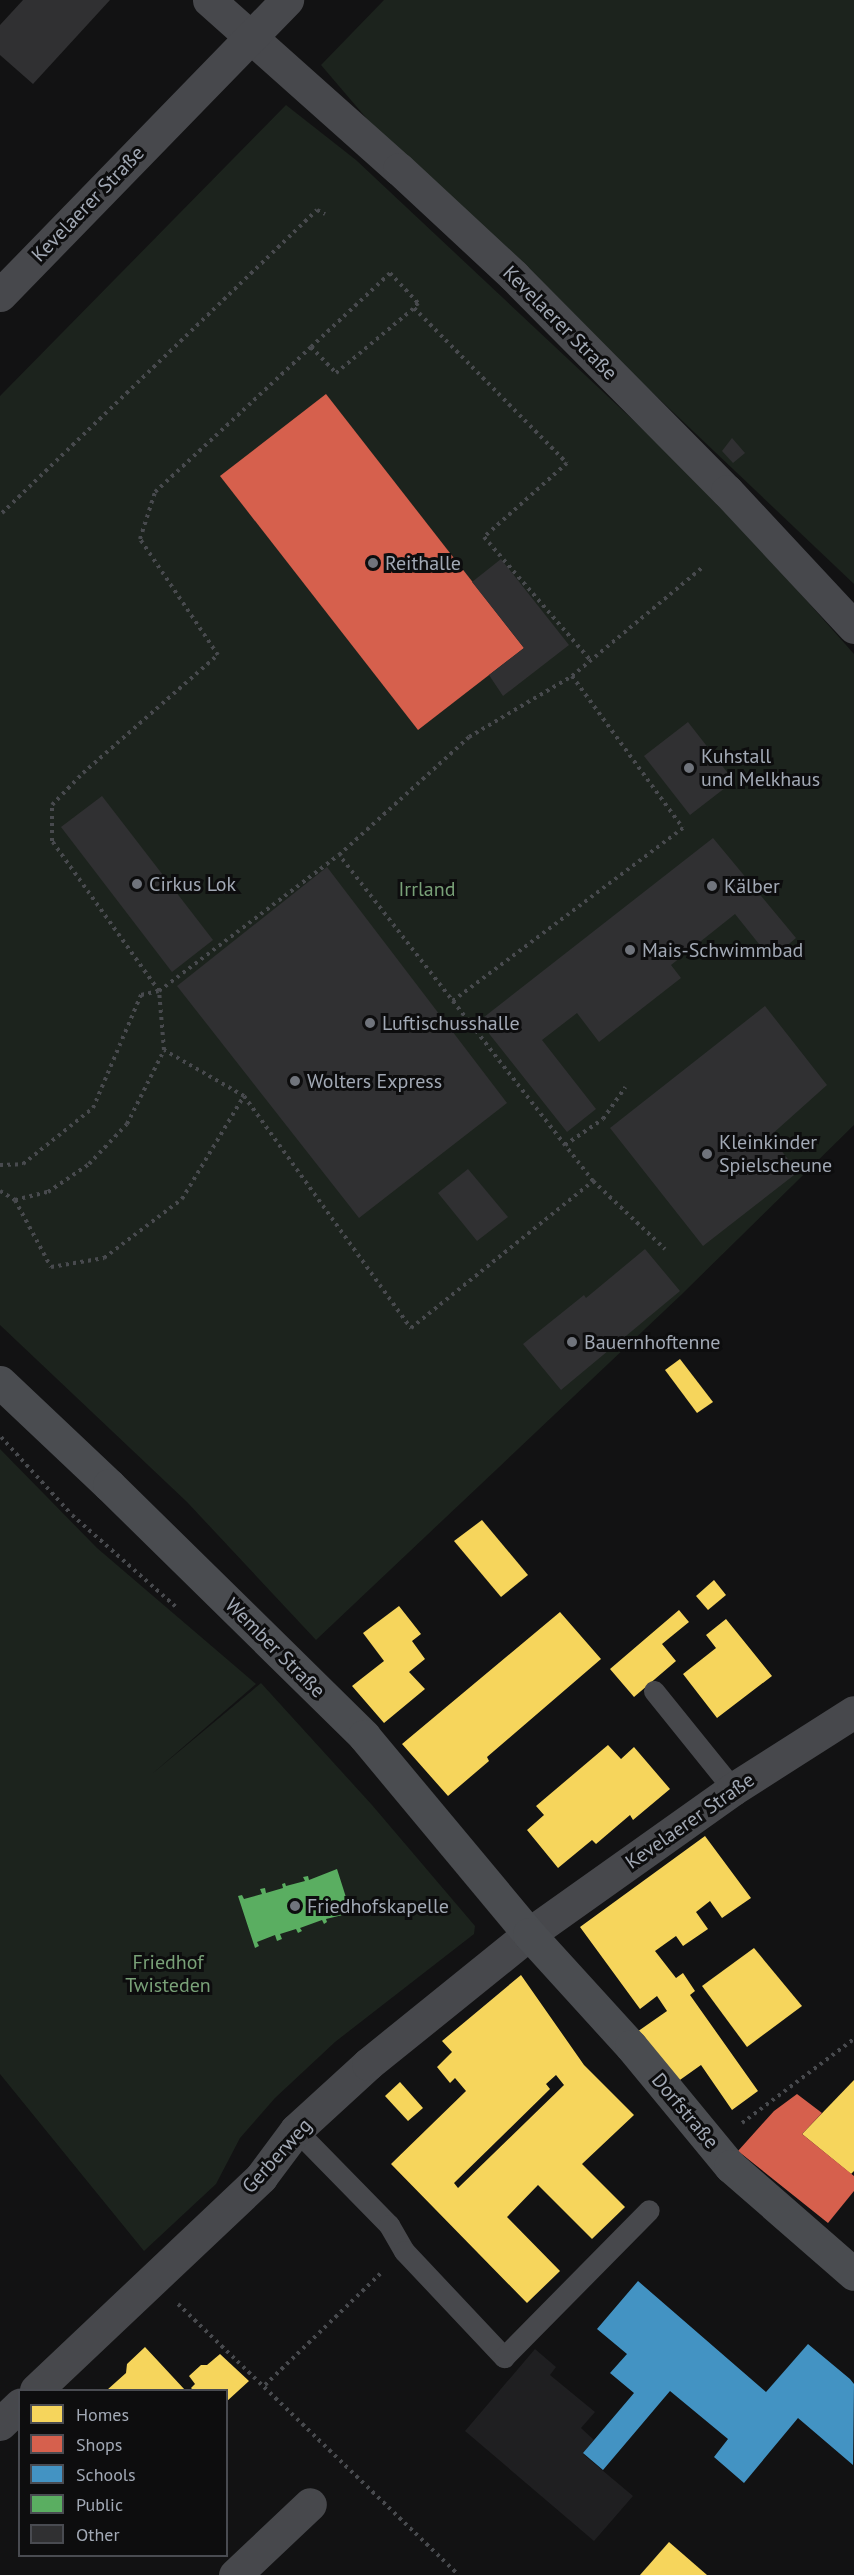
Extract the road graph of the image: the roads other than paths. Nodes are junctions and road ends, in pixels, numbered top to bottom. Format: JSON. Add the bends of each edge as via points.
{"nodes":[{"id":1,"x":209,"y":0,"type":"edge"},
{"id":2,"x":287,"y":0,"type":"edge"},
{"id":3,"x":250,"y":35,"type":"junction"},
{"id":4,"x":0,"y":295,"type":"edge"},
{"id":5,"x":854,"y":627,"type":"edge"},
{"id":6,"x":0,"y":1382,"type":"edge"},
{"id":7,"x":654,"y":1691,"type":"dead end"},
{"id":8,"x":854,"y":1712,"type":"edge"},
{"id":9,"x":733,"y":1789,"type":"junction"},
{"id":10,"x":529,"y":1934,"type":"junction"},
{"id":11,"x":296,"y":2130,"type":"junction"},
{"id":12,"x":649,"y":2210,"type":"dead end"},
{"id":13,"x":854,"y":2274,"type":"edge"},
{"id":14,"x":38,"y":2389,"type":"edge"},
{"id":15,"x":18,"y":2407,"type":"edge"},
{"id":16,"x":0,"y":2424,"type":"edge"},
{"id":17,"x":310,"y":2504,"type":"dead end"},
{"id":18,"x":235,"y":2575,"type":"edge"}],
"edges":[{"from":1,"to":3,"type":"street"},
{"from":2,"to":3,"type":"street","name":"Kevelaerer Straße"},
{"from":3,"to":4,"type":"street","name":"Kevelaerer Straße"},
{"from":3,"to":5,"type":"street","name":"Kevelaerer Straße","via":[[514,276],[727,491]]},
{"from":6,"to":10,"type":"main road","name":"Wember Straße","via":[[364,1736]]},
{"from":7,"to":9,"type":"lane"},
{"from":8,"to":9,"type":"street","name":"Kevelaerer Straße"},
{"from":9,"to":10,"type":"street","name":"Kevelaerer Straße"},
{"from":10,"to":11,"type":"street","name":"Gerberweg","via":[[368,2064]]},
{"from":10,"to":13,"type":"main road","name":"Dorfstraße","via":[[631,2046],[730,2166]]},
{"from":11,"to":12,"type":"lane","via":[[389,2225],[404,2251],[504,2357]]},
{"from":11,"to":14,"type":"street","name":"Gerberweg","via":[[261,2177]]},
{"from":15,"to":16,"type":"street"},
{"from":17,"to":18,"type":"street"}]}
